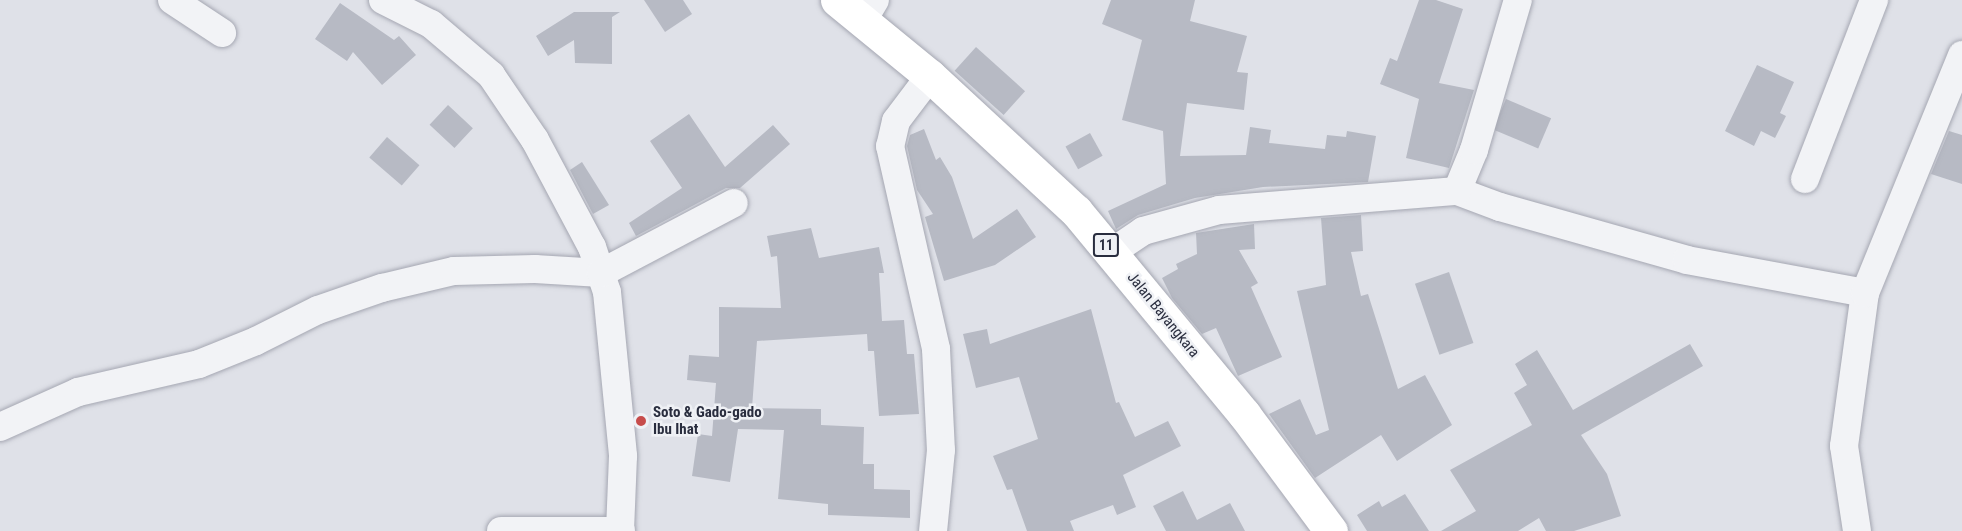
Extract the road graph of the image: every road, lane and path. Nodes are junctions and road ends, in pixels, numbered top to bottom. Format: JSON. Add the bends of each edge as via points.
{"nodes":[{"id":1,"x":172,"y":0,"type":"edge"},
{"id":2,"x":382,"y":0,"type":"edge"},
{"id":3,"x":837,"y":0,"type":"edge"},
{"id":4,"x":1518,"y":0,"type":"edge"},
{"id":5,"x":1874,"y":0,"type":"edge"},
{"id":6,"x":869,"y":10,"type":"edge"},
{"id":7,"x":222,"y":33,"type":"dead end"},
{"id":8,"x":1962,"y":54,"type":"edge"},
{"id":9,"x":930,"y":76,"type":"junction"},
{"id":10,"x":1805,"y":179,"type":"dead end"},
{"id":11,"x":1456,"y":191,"type":"junction"},
{"id":12,"x":734,"y":203,"type":"dead end"},
{"id":13,"x":1112,"y":252,"type":"junction"},
{"id":14,"x":601,"y":273,"type":"junction"},
{"id":15,"x":1865,"y":293,"type":"junction"},
{"id":16,"x":0,"y":427,"type":"edge"},
{"id":17,"x":501,"y":531,"type":"edge"},
{"id":18,"x":621,"y":531,"type":"edge"},
{"id":19,"x":933,"y":531,"type":"edge"},
{"id":20,"x":1331,"y":531,"type":"edge"},
{"id":21,"x":1857,"y":531,"type":"edge"}],
"edges":[{"from":1,"to":7,"type":"street"},
{"from":2,"to":14,"type":"street","via":[[431,24],[491,75],[546,158],[592,247]]},
{"from":3,"to":6,"type":"highway","name":"Jalan Bayangkara","number":"11"},
{"from":4,"to":11,"type":"street","via":[[1474,150]]},
{"from":5,"to":10,"type":"street"},
{"from":6,"to":9,"type":"highway","name":"Jalan Bayangkara","number":"11"},
{"from":8,"to":15,"type":"street"},
{"from":9,"to":13,"type":"highway","name":"Jalan Bayangkara","number":"11","via":[[1076,211]]},
{"from":9,"to":19,"type":"street","via":[[896,121],[890,146],[936,349],[941,450]]},
{"from":11,"to":13,"type":"street","via":[[1219,210],[1143,231]]},
{"from":11,"to":15,"type":"street","via":[[1687,260]]},
{"from":12,"to":14,"type":"street"},
{"from":13,"to":20,"type":"highway","name":"Jalan Bayangkara","number":"11","via":[[1244,414]]},
{"from":14,"to":16,"type":"street","via":[[535,269],[454,271],[382,288],[318,310],[199,364],[78,392]]},
{"from":14,"to":18,"type":"street","via":[[607,292],[623,456]]},
{"from":15,"to":21,"type":"street","via":[[1844,446]]},
{"from":17,"to":18,"type":"street"}]}
